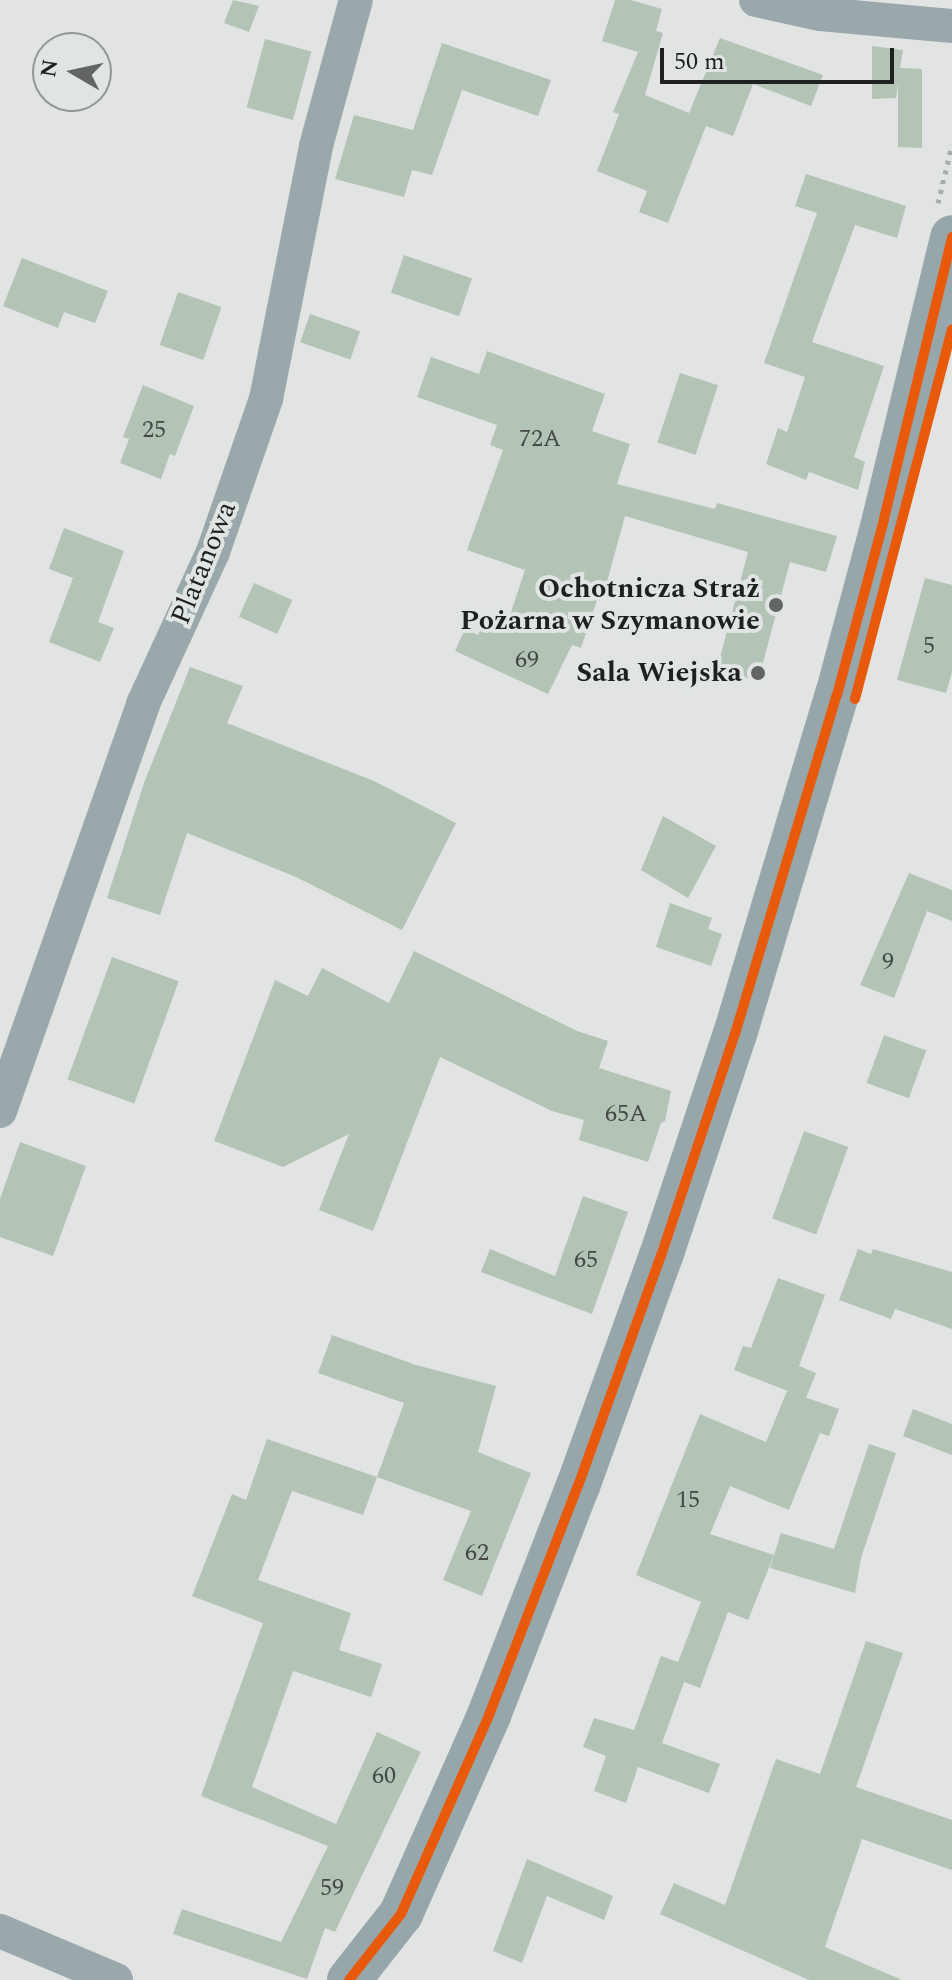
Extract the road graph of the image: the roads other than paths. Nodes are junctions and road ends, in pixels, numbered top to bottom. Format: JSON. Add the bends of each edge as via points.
{"nodes":[{"id":1,"x":356,"y":0,"type":"edge"},
{"id":2,"x":756,"y":0,"type":"edge"},
{"id":3,"x":952,"y":26,"type":"edge"},
{"id":4,"x":952,"y":237,"type":"edge"},
{"id":5,"x":0,"y":1111,"type":"edge"},
{"id":6,"x":0,"y":1931,"type":"edge"},
{"id":7,"x":351,"y":1979,"type":"edge"},
{"id":8,"x":116,"y":1980,"type":"edge"}],
"edges":[{"from":1,"to":5,"type":"street","name":"Platanowa","via":[[316,146],[266,399],[213,552],[143,704]]},
{"from":2,"to":3,"type":"street","via":[[820,14]]},
{"from":4,"to":7,"type":"street","via":[[837,695],[735,1034],[661,1256],[489,1715],[401,1914]]},
{"from":6,"to":8,"type":"street"}]}
